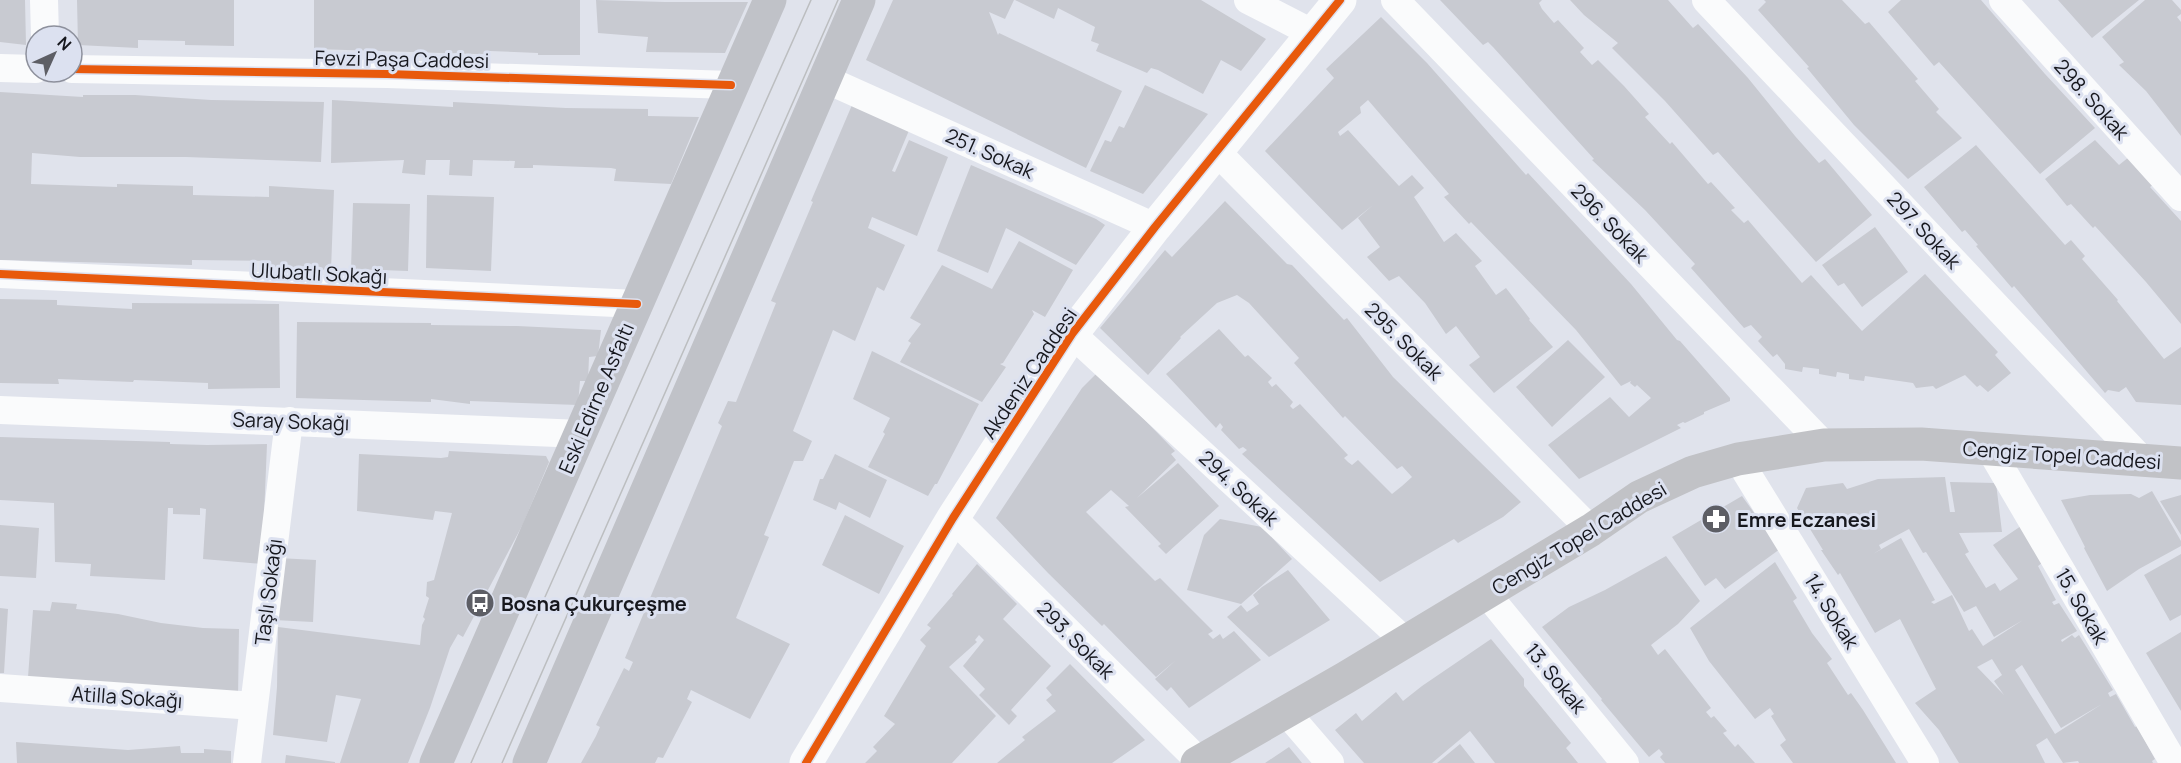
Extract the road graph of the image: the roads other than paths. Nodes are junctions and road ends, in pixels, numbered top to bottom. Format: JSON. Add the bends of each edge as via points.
{"nodes":[{"id":1,"x":44,"y":0,"type":"edge"},
{"id":2,"x":770,"y":0,"type":"edge"},
{"id":3,"x":859,"y":0,"type":"edge"},
{"id":4,"x":1248,"y":0,"type":"edge"},
{"id":5,"x":1340,"y":0,"type":"edge"},
{"id":6,"x":1395,"y":0,"type":"edge"},
{"id":7,"x":1706,"y":0,"type":"edge"},
{"id":8,"x":2003,"y":0,"type":"edge"},
{"id":9,"x":45,"y":24,"type":"edge"},
{"id":10,"x":1314,"y":34,"type":"junction"},
{"id":11,"x":0,"y":68,"type":"edge"},
{"id":12,"x":24,"y":69,"type":"edge"},
{"id":13,"x":84,"y":69,"type":"edge"},
{"id":14,"x":825,"y":79,"type":"junction"},
{"id":15,"x":731,"y":86,"type":"junction"},
{"id":16,"x":1217,"y":152,"type":"junction"},
{"id":17,"x":2181,"y":197,"type":"edge"},
{"id":18,"x":1155,"y":226,"type":"junction"},
{"id":19,"x":0,"y":274,"type":"edge"},
{"id":20,"x":637,"y":304,"type":"junction"},
{"id":21,"x":1072,"y":334,"type":"junction"},
{"id":22,"x":0,"y":410,"type":"edge"},
{"id":23,"x":289,"y":421,"type":"junction"},
{"id":24,"x":582,"y":434,"type":"junction"},
{"id":25,"x":1824,"y":445,"type":"junction"},
{"id":26,"x":1990,"y":449,"type":"junction"},
{"id":27,"x":1738,"y":459,"type":"junction"},
{"id":28,"x":2142,"y":460,"type":"junction"},
{"id":29,"x":2181,"y":463,"type":"edge"},
{"id":30,"x":952,"y":518,"type":"junction"},
{"id":31,"x":1591,"y":530,"type":"junction"},
{"id":32,"x":1486,"y":593,"type":"junction"},
{"id":33,"x":1406,"y":641,"type":"junction"},
{"id":34,"x":0,"y":688,"type":"edge"},
{"id":35,"x":254,"y":705,"type":"junction"},
{"id":36,"x":1287,"y":713,"type":"junction"},
{"id":37,"x":1198,"y":762,"type":"edge"},
{"id":38,"x":247,"y":763,"type":"edge"},
{"id":39,"x":436,"y":763,"type":"edge"},
{"id":40,"x":529,"y":763,"type":"edge"},
{"id":41,"x":806,"y":763,"type":"edge"},
{"id":42,"x":1330,"y":763,"type":"edge"},
{"id":43,"x":1625,"y":763,"type":"edge"},
{"id":44,"x":1925,"y":763,"type":"edge"},
{"id":45,"x":2174,"y":763,"type":"edge"}],
"edges":[{"from":1,"to":9,"type":"street"},
{"from":2,"to":15,"type":"main road","name":"Eski Edirne Asfaltı"},
{"from":3,"to":14,"type":"main road"},
{"from":4,"to":10,"type":"street"},
{"from":5,"to":10,"type":"street","name":"Akdeniz Caddesi"},
{"from":6,"to":25,"type":"street","name":"296. Sokak"},
{"from":7,"to":28,"type":"street","name":"297. Sokak"},
{"from":8,"to":17,"type":"street","name":"298. Sokak"},
{"from":10,"to":16,"type":"street","name":"Akdeniz Caddesi"},
{"from":11,"to":12,"type":"street"},
{"from":13,"to":15,"type":"street","name":"Fevzi Paşa Caddesi","via":[[387,74]]},
{"from":14,"to":18,"type":"street","name":"251. Sokak"},
{"from":14,"to":40,"type":"main road"},
{"from":15,"to":20,"type":"main road","name":"Eski Edirne Asfaltı"},
{"from":16,"to":18,"type":"street","name":"Akdeniz Caddesi"},
{"from":16,"to":31,"type":"street","name":"295. Sokak"},
{"from":18,"to":21,"type":"street","name":"Akdeniz Caddesi"},
{"from":19,"to":20,"type":"street","name":"Ulubatlı Sokağı"},
{"from":20,"to":24,"type":"main road","name":"Eski Edirne Asfaltı"},
{"from":21,"to":30,"type":"street","name":"Akdeniz Caddesi"},
{"from":21,"to":33,"type":"street","name":"294. Sokak"},
{"from":22,"to":23,"type":"street","name":"Saray Sokağı"},
{"from":23,"to":24,"type":"street","name":"Saray Sokağı"},
{"from":23,"to":35,"type":"street","name":"Taşlı Sokağı"},
{"from":24,"to":39,"type":"main road","name":"Eski Edirne Asfaltı"},
{"from":25,"to":26,"type":"main road","name":"Cengiz Topel Caddesi","via":[[1921,444]]},
{"from":25,"to":27,"type":"main road","name":"Cengiz Topel Caddesi"},
{"from":26,"to":28,"type":"main road","name":"Cengiz Topel Caddesi"},
{"from":26,"to":45,"type":"street","name":"15. Sokak"},
{"from":27,"to":31,"type":"main road","name":"Cengiz Topel Caddesi","via":[[1693,472],[1639,497]]},
{"from":27,"to":44,"type":"street","name":"14. Sokak"},
{"from":28,"to":29,"type":"main road","name":"Cengiz Topel Caddesi"},
{"from":30,"to":37,"type":"street","name":"293. Sokak"},
{"from":30,"to":41,"type":"street","name":"Akdeniz Caddesi"},
{"from":31,"to":32,"type":"main road","name":"Cengiz Topel Caddesi"},
{"from":32,"to":33,"type":"main road","name":"Cengiz Topel Caddesi"},
{"from":32,"to":43,"type":"street","name":"13. Sokak"},
{"from":33,"to":36,"type":"main road","name":"Cengiz Topel Caddesi"},
{"from":34,"to":35,"type":"street","name":"Atilla Sokağı"},
{"from":35,"to":38,"type":"street","name":"Taşlı Sokağı"},
{"from":36,"to":37,"type":"main road","name":"Cengiz Topel Caddesi"},
{"from":36,"to":42,"type":"street"}]}
